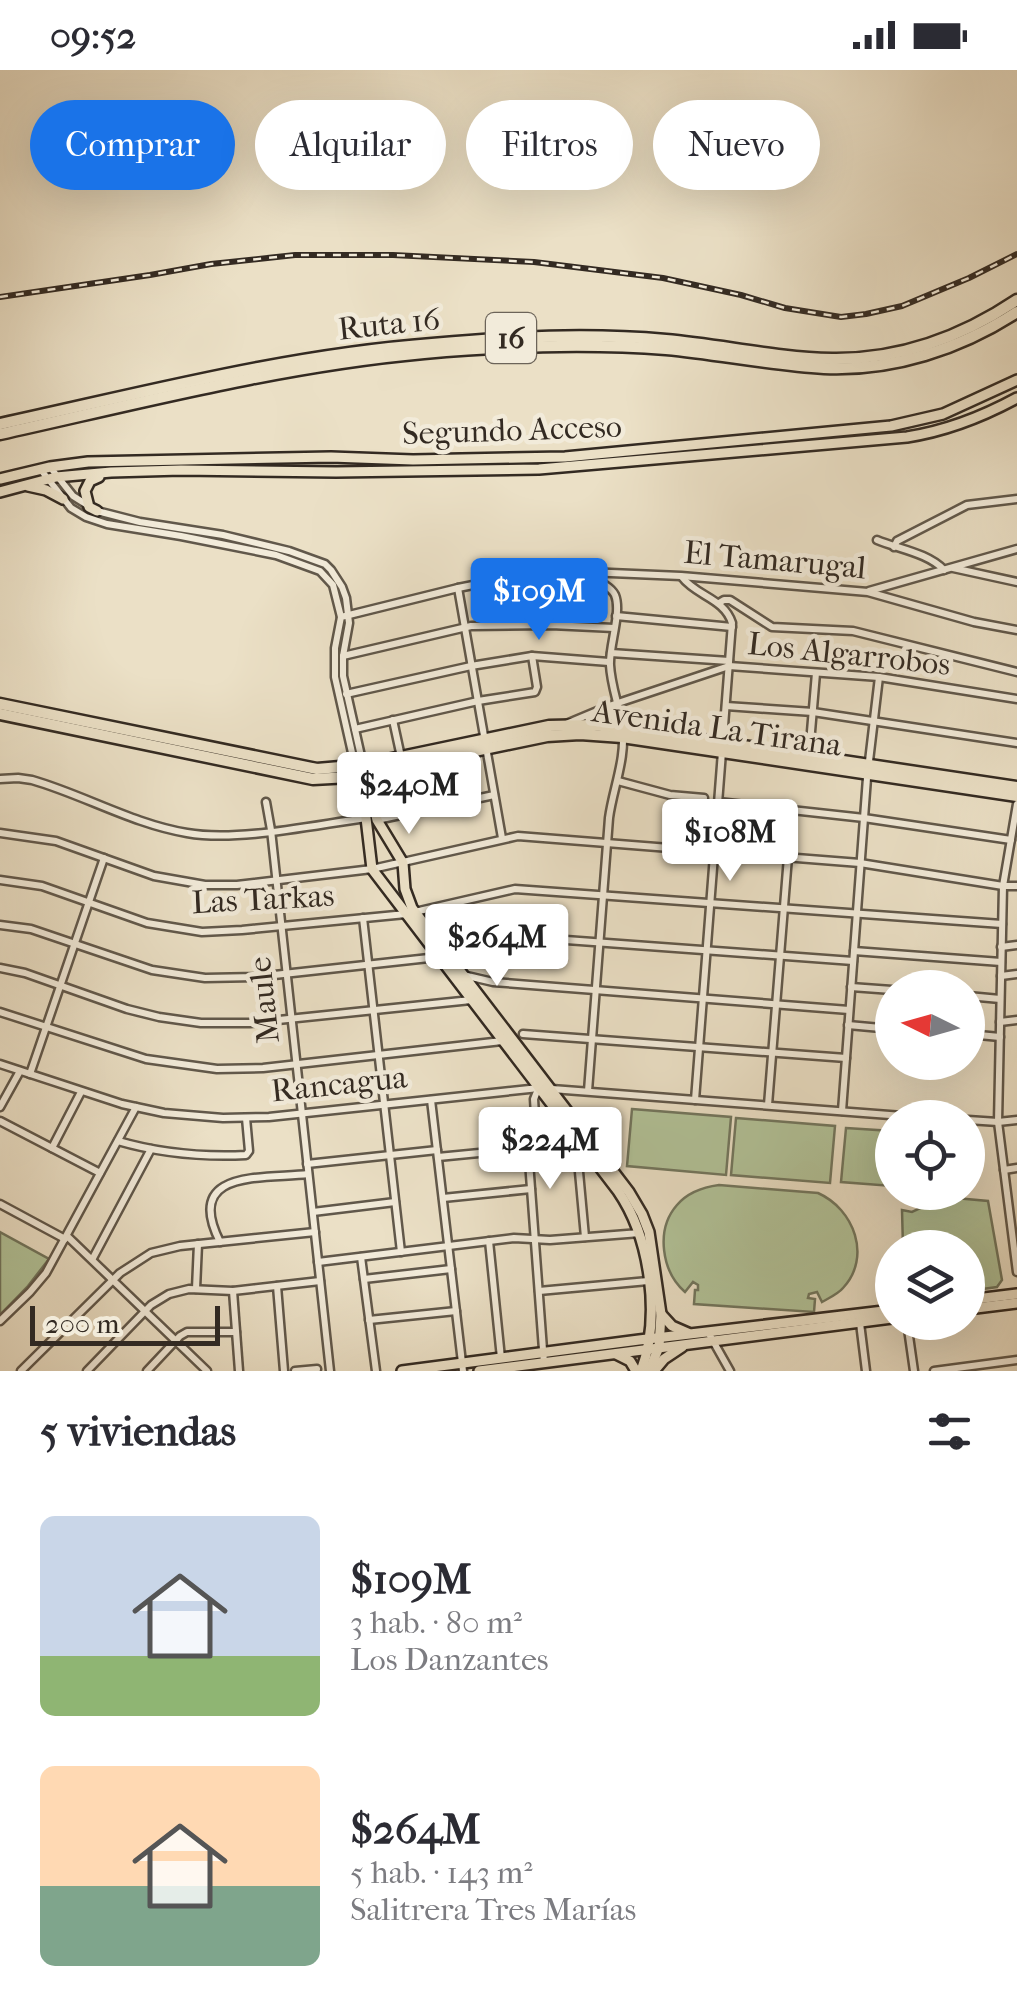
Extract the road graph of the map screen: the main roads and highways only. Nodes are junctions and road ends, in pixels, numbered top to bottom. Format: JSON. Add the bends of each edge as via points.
{"nodes":[{"id":1,"x":1017,"y":300,"type":"edge"},
{"id":2,"x":1017,"y":312,"type":"edge"},
{"id":3,"x":1017,"y":380,"type":"edge"},
{"id":4,"x":1017,"y":398,"type":"edge"},
{"id":5,"x":0,"y":424,"type":"edge"},
{"id":6,"x":0,"y":434,"type":"edge"},
{"id":7,"x":132,"y":472,"type":"junction"},
{"id":8,"x":48,"y":473,"type":"junction"},
{"id":9,"x":0,"y":479,"type":"edge"},
{"id":10,"x":20,"y":486,"type":"junction"},
{"id":11,"x":0,"y":492,"type":"edge"},
{"id":12,"x":63,"y":500,"type":"road end"},
{"id":13,"x":97,"y":511,"type":"road end"},
{"id":14,"x":0,"y":704,"type":"edge"},
{"id":15,"x":0,"y":714,"type":"edge"},
{"id":16,"x":623,"y":733,"type":"junction"},
{"id":17,"x":485,"y":743,"type":"junction"},
{"id":18,"x":723,"y":748,"type":"junction"},
{"id":19,"x":868,"y":768,"type":"junction"},
{"id":20,"x":360,"y":771,"type":"junction"},
{"id":21,"x":1017,"y":787,"type":"edge"},
{"id":22,"x":1017,"y":796,"type":"edge"},
{"id":23,"x":372,"y":819,"type":"junction"},
{"id":24,"x":410,"y":913,"type":"junction"},
{"id":25,"x":439,"y":951,"type":"junction"},
{"id":26,"x":544,"y":1088,"type":"junction"},
{"id":27,"x":644,"y":1232,"type":"junction"},
{"id":28,"x":1017,"y":1294,"type":"edge"},
{"id":29,"x":985,"y":1298,"type":"edge"},
{"id":30,"x":1017,"y":1303,"type":"edge"},
{"id":31,"x":985,"y":1307,"type":"edge"},
{"id":32,"x":875,"y":1312,"type":"edge"},
{"id":33,"x":661,"y":1314,"type":"junction"},
{"id":34,"x":875,"y":1320,"type":"edge"},
{"id":35,"x":710,"y":1336,"type":"junction"},
{"id":36,"x":692,"y":1338,"type":"junction"},
{"id":37,"x":655,"y":1343,"type":"junction"},
{"id":38,"x":614,"y":1354,"type":"junction"},
{"id":39,"x":542,"y":1362,"type":"edge"},
{"id":40,"x":462,"y":1367,"type":"edge"},
{"id":41,"x":402,"y":1371,"type":"edge"},
{"id":42,"x":479,"y":1371,"type":"edge"},
{"id":43,"x":638,"y":1371,"type":"edge"},
{"id":44,"x":652,"y":1371,"type":"edge"}],
"edges":[{"from":1,"to":5,"type":"highway","name":"Ruta 16","number":"16","via":[[939,340],[875,356],[818,358],[606,337],[442,343],[266,367]]},
{"from":2,"to":6,"type":"highway","name":"Ruta 16","number":"16","via":[[953,346],[876,366],[826,368],[594,346],[426,353],[282,373]]},
{"from":3,"to":8,"type":"main road","name":"Segundo Acceso","via":[[943,414],[891,426],[554,458],[101,462]]},
{"from":4,"to":7,"type":"main road","name":"Segundo Acceso","via":[[938,432],[907,437],[556,468]]},
{"from":7,"to":8,"type":"main road","name":"Segundo Acceso"},
{"from":7,"to":13,"type":"main road","via":[[90,481],[86,500]]},
{"from":8,"to":9,"type":"main road","name":"Segundo Acceso"},
{"from":8,"to":10,"type":"main road","name":"Segundo Acceso"},
{"from":10,"to":11,"type":"main road","name":"Segundo Acceso"},
{"from":10,"to":12,"type":"main road"},
{"from":14,"to":20,"type":"highway","name":"Avenida La Tirana","via":[[295,766]]},
{"from":15,"to":20,"type":"highway","name":"Avenida La Tirana","via":[[301,778]]},
{"from":16,"to":17,"type":"highway","name":"Avenida La Tirana"},
{"from":16,"to":17,"type":"highway","name":"Avenida La Tirana","via":[[565,725]]},
{"from":16,"to":18,"type":"highway","name":"Avenida La Tirana"},
{"from":17,"to":20,"type":"highway","name":"Avenida La Tirana"},
{"from":17,"to":20,"type":"highway","name":"Avenida La Tirana"},
{"from":18,"to":19,"type":"highway","name":"Avenida La Tirana"},
{"from":18,"to":19,"type":"highway","name":"Avenida La Tirana"},
{"from":19,"to":21,"type":"highway","name":"Avenida La Tirana"},
{"from":19,"to":22,"type":"highway","name":"Avenida La Tirana"},
{"from":20,"to":23,"type":"main road"},
{"from":23,"to":24,"type":"main road","via":[[403,863]]},
{"from":23,"to":24,"type":"main road","via":[[372,869]]},
{"from":24,"to":25,"type":"main road"},
{"from":25,"to":26,"type":"main road"},
{"from":25,"to":26,"type":"main road"},
{"from":26,"to":27,"type":"main road"},
{"from":26,"to":27,"type":"main road","via":[[634,1199]]},
{"from":27,"to":33,"type":"main road"},
{"from":27,"to":37,"type":"main road"},
{"from":28,"to":29,"type":"main road"},
{"from":30,"to":31,"type":"main road"},
{"from":32,"to":35,"type":"main road"},
{"from":33,"to":36,"type":"main road"},
{"from":33,"to":37,"type":"main road"},
{"from":34,"to":35,"type":"main road"},
{"from":35,"to":36,"type":"main road"},
{"from":36,"to":37,"type":"main road"},
{"from":36,"to":44,"type":"main road"},
{"from":37,"to":38,"type":"main road"},
{"from":37,"to":39,"type":"main road"},
{"from":37,"to":43,"type":"main road"},
{"from":37,"to":44,"type":"main road"},
{"from":38,"to":39,"type":"main road"},
{"from":38,"to":43,"type":"main road"},
{"from":39,"to":40,"type":"main road","via":[[501,1358]]},
{"from":39,"to":42,"type":"main road"},
{"from":40,"to":41,"type":"main road"}]}
